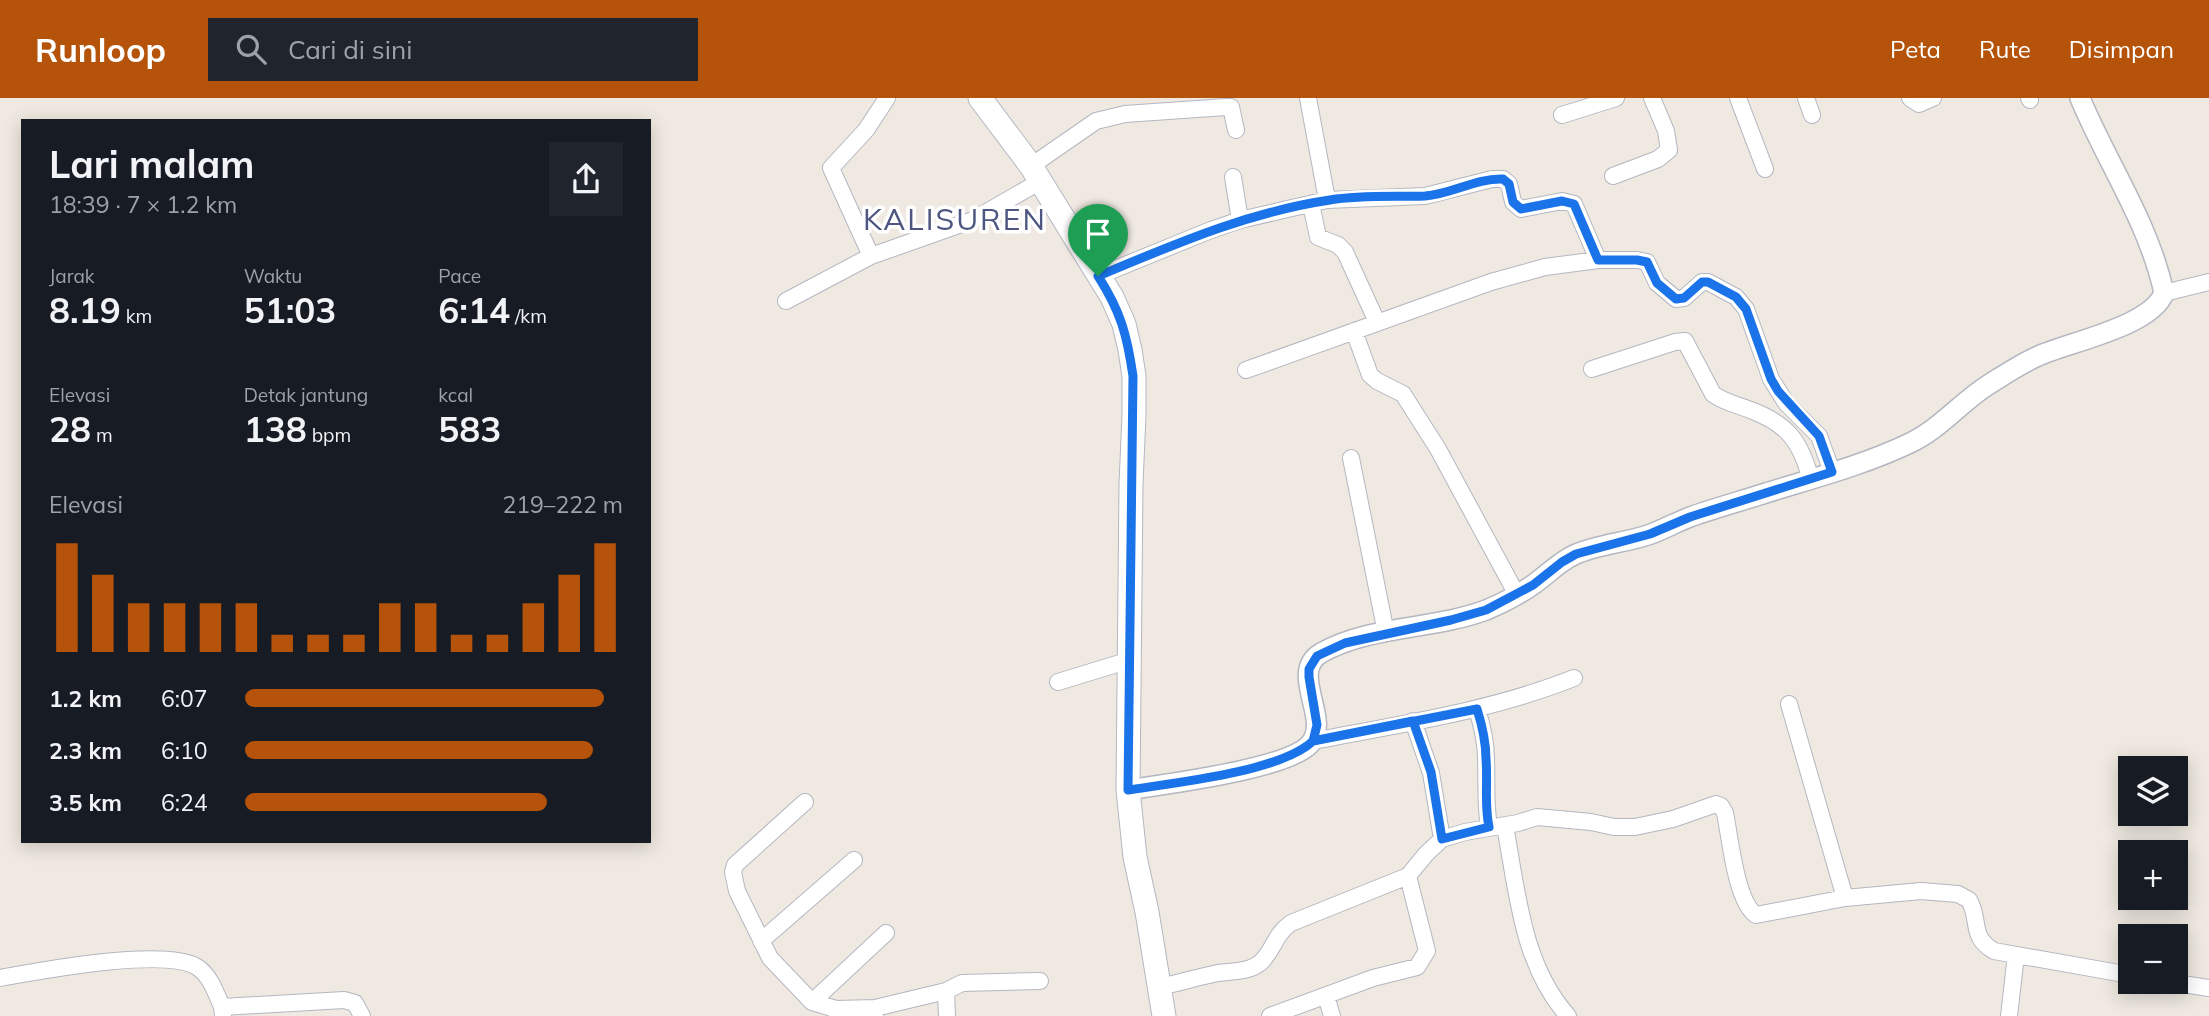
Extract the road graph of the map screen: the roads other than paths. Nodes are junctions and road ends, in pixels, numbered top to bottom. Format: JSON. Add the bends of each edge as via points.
{"nodes":[{"id":1,"x":887,"y":98,"type":"edge"},
{"id":2,"x":980,"y":98,"type":"edge"},
{"id":3,"x":1308,"y":98,"type":"edge"},
{"id":4,"x":1616,"y":98,"type":"edge"},
{"id":5,"x":1652,"y":98,"type":"edge"},
{"id":6,"x":1738,"y":98,"type":"edge"},
{"id":7,"x":1806,"y":98,"type":"edge"},
{"id":8,"x":1910,"y":98,"type":"edge"},
{"id":9,"x":1933,"y":98,"type":"edge"},
{"id":10,"x":2080,"y":98,"type":"edge"},
{"id":11,"x":1562,"y":115,"type":"dead end"},
{"id":12,"x":1812,"y":115,"type":"dead end"},
{"id":13,"x":1236,"y":130,"type":"dead end"},
{"id":14,"x":1765,"y":169,"type":"dead end"},
{"id":15,"x":1035,"y":174,"type":"junction"},
{"id":16,"x":1613,"y":176,"type":"dead end"},
{"id":17,"x":1233,"y":177,"type":"dead end"},
{"id":18,"x":1319,"y":202,"type":"junction"},
{"id":19,"x":1240,"y":220,"type":"junction"},
{"id":20,"x":871,"y":256,"type":"junction"},
{"id":21,"x":1598,"y":260,"type":"junction"},
{"id":22,"x":1098,"y":276,"type":"junction"},
{"id":23,"x":2209,"y":282,"type":"edge"},
{"id":24,"x":2164,"y":293,"type":"junction"},
{"id":25,"x":786,"y":301,"type":"dead end"},
{"id":26,"x":1377,"y":322,"type":"junction"},
{"id":27,"x":1354,"y":331,"type":"junction"},
{"id":28,"x":1592,"y":369,"type":"dead end"},
{"id":29,"x":1245,"y":370,"type":"dead end"},
{"id":30,"x":1351,"y":458,"type":"dead end"},
{"id":31,"x":1832,"y":472,"type":"junction"},
{"id":32,"x":1811,"y":480,"type":"junction"},
{"id":33,"x":1517,"y":595,"type":"junction"},
{"id":34,"x":1386,"y":633,"type":"junction"},
{"id":35,"x":1130,"y":660,"type":"junction"},
{"id":36,"x":1574,"y":678,"type":"dead end"},
{"id":37,"x":1058,"y":682,"type":"dead end"},
{"id":38,"x":1789,"y":704,"type":"dead end"},
{"id":39,"x":1477,"y":709,"type":"junction"},
{"id":40,"x":1413,"y":721,"type":"junction"},
{"id":41,"x":1313,"y":741,"type":"junction"},
{"id":42,"x":1128,"y":790,"type":"junction"},
{"id":43,"x":805,"y":802,"type":"dead end"},
{"id":44,"x":1497,"y":826,"type":"junction"},
{"id":45,"x":1442,"y":839,"type":"junction"},
{"id":46,"x":854,"y":860,"type":"dead end"},
{"id":47,"x":1408,"y":876,"type":"junction"},
{"id":48,"x":1845,"y":898,"type":"junction"},
{"id":49,"x":886,"y":933,"type":"dead end"},
{"id":50,"x":761,"y":941,"type":"junction"},
{"id":51,"x":2016,"y":955,"type":"junction"},
{"id":52,"x":2118,"y":973,"type":"edge"},
{"id":53,"x":0,"y":978,"type":"edge"},
{"id":54,"x":1040,"y":981,"type":"dead end"},
{"id":55,"x":2188,"y":985,"type":"edge"},
{"id":56,"x":1158,"y":987,"type":"junction"},
{"id":57,"x":2209,"y":988,"type":"edge"},
{"id":58,"x":946,"y":991,"type":"junction"},
{"id":59,"x":1326,"y":996,"type":"junction"},
{"id":60,"x":812,"y":1002,"type":"junction"},
{"id":61,"x":222,"y":1012,"type":"edge"},
{"id":62,"x":836,"y":1012,"type":"edge"},
{"id":63,"x":875,"y":1012,"type":"edge"},
{"id":64,"x":362,"y":1016,"type":"edge"},
{"id":65,"x":947,"y":1016,"type":"edge"},
{"id":66,"x":1164,"y":1016,"type":"edge"},
{"id":67,"x":1270,"y":1016,"type":"edge"},
{"id":68,"x":1332,"y":1016,"type":"edge"},
{"id":69,"x":1568,"y":1016,"type":"edge"},
{"id":70,"x":2009,"y":1016,"type":"edge"}],
"edges":[{"from":1,"to":20,"type":"street","via":[[866,130],[831,168]]},
{"from":2,"to":15,"type":"main road"},
{"from":3,"to":18,"type":"street"},
{"from":4,"to":11,"type":"street"},
{"from":5,"to":16,"type":"street","via":[[1667,131],[1669,150],[1658,159]]},
{"from":6,"to":14,"type":"street"},
{"from":7,"to":12,"type":"street"},
{"from":8,"to":9,"type":"street","via":[[1919,104]]},
{"from":10,"to":24,"type":"street","via":[[2140,225]]},
{"from":13,"to":15,"type":"street","via":[[1231,107],[1125,114],[1096,121]]},
{"from":15,"to":20,"type":"street","via":[[973,219]]},
{"from":15,"to":22,"type":"main road"},
{"from":17,"to":19,"type":"street"},
{"from":18,"to":19,"type":"street"},
{"from":18,"to":21,"type":"street","via":[[1425,196],[1503,179],[1521,209],[1562,201],[1574,204]]},
{"from":18,"to":26,"type":"street","via":[[1318,236],[1345,252]]},
{"from":19,"to":22,"type":"street"},
{"from":20,"to":25,"type":"street"},
{"from":21,"to":26,"type":"street","via":[[1545,267],[1491,282]]},
{"from":21,"to":31,"type":"street","via":[[1647,262],[1657,283],[1676,299],[1684,298],[1702,282],[1736,297],[1746,309],[1775,385],[1819,436]]},
{"from":22,"to":35,"type":"main road","via":[[1124,324],[1133,376]]},
{"from":23,"to":24,"type":"street"},
{"from":24,"to":31,"type":"street","via":[[2147,313],[2037,357],[1984,387],[1912,443]]},
{"from":26,"to":27,"type":"street"},
{"from":27,"to":29,"type":"street"},
{"from":27,"to":33,"type":"street","via":[[1370,375],[1403,394]]},
{"from":28,"to":32,"type":"street","via":[[1685,341],[1713,394],[1785,428],[1798,444]]},
{"from":30,"to":34,"type":"street"},
{"from":31,"to":32,"type":"street"},
{"from":32,"to":33,"type":"street","via":[[1576,554]]},
{"from":33,"to":34,"type":"street","via":[[1474,613]]},
{"from":34,"to":41,"type":"street","via":[[1345,643],[1312,661],[1309,677],[1317,725]]},
{"from":35,"to":37,"type":"street"},
{"from":35,"to":42,"type":"main road"},
{"from":36,"to":39,"type":"street"},
{"from":38,"to":48,"type":"street"},
{"from":39,"to":40,"type":"street"},
{"from":39,"to":44,"type":"street","via":[[1487,761],[1485,796]]},
{"from":40,"to":41,"type":"street"},
{"from":40,"to":45,"type":"street","via":[[1431,772]]},
{"from":41,"to":42,"type":"street","via":[[1282,759],[1231,773]]},
{"from":42,"to":56,"type":"main road"},
{"from":43,"to":50,"type":"street","via":[[734,868],[737,891]]},
{"from":44,"to":45,"type":"street"},
{"from":44,"to":48,"type":"street","via":[[1537,817],[1635,827],[1718,804],[1725,813],[1742,893],[1753,914]]},
{"from":44,"to":69,"type":"street","via":[[1537,971]]},
{"from":45,"to":47,"type":"street"},
{"from":46,"to":50,"type":"street"},
{"from":47,"to":56,"type":"street","via":[[1291,923],[1258,965]]},
{"from":47,"to":59,"type":"street","via":[[1426,942],[1423,961],[1417,967]]},
{"from":48,"to":51,"type":"street","via":[[1921,891],[1958,894],[1973,906],[1977,935],[1984,946]]},
{"from":49,"to":60,"type":"street"},
{"from":50,"to":60,"type":"street"},
{"from":51,"to":52,"type":"street"},
{"from":51,"to":70,"type":"street"},
{"from":53,"to":61,"type":"street","via":[[165,959],[196,966],[208,978]]},
{"from":54,"to":58,"type":"street","via":[[962,983]]},
{"from":55,"to":57,"type":"street"},
{"from":56,"to":66,"type":"main road"},
{"from":58,"to":63,"type":"street"},
{"from":58,"to":65,"type":"street"},
{"from":59,"to":67,"type":"street"},
{"from":59,"to":68,"type":"street"},
{"from":60,"to":62,"type":"street"},
{"from":61,"to":64,"type":"street","via":[[348,1001],[357,1005]]},
{"from":62,"to":63,"type":"street"}]}
